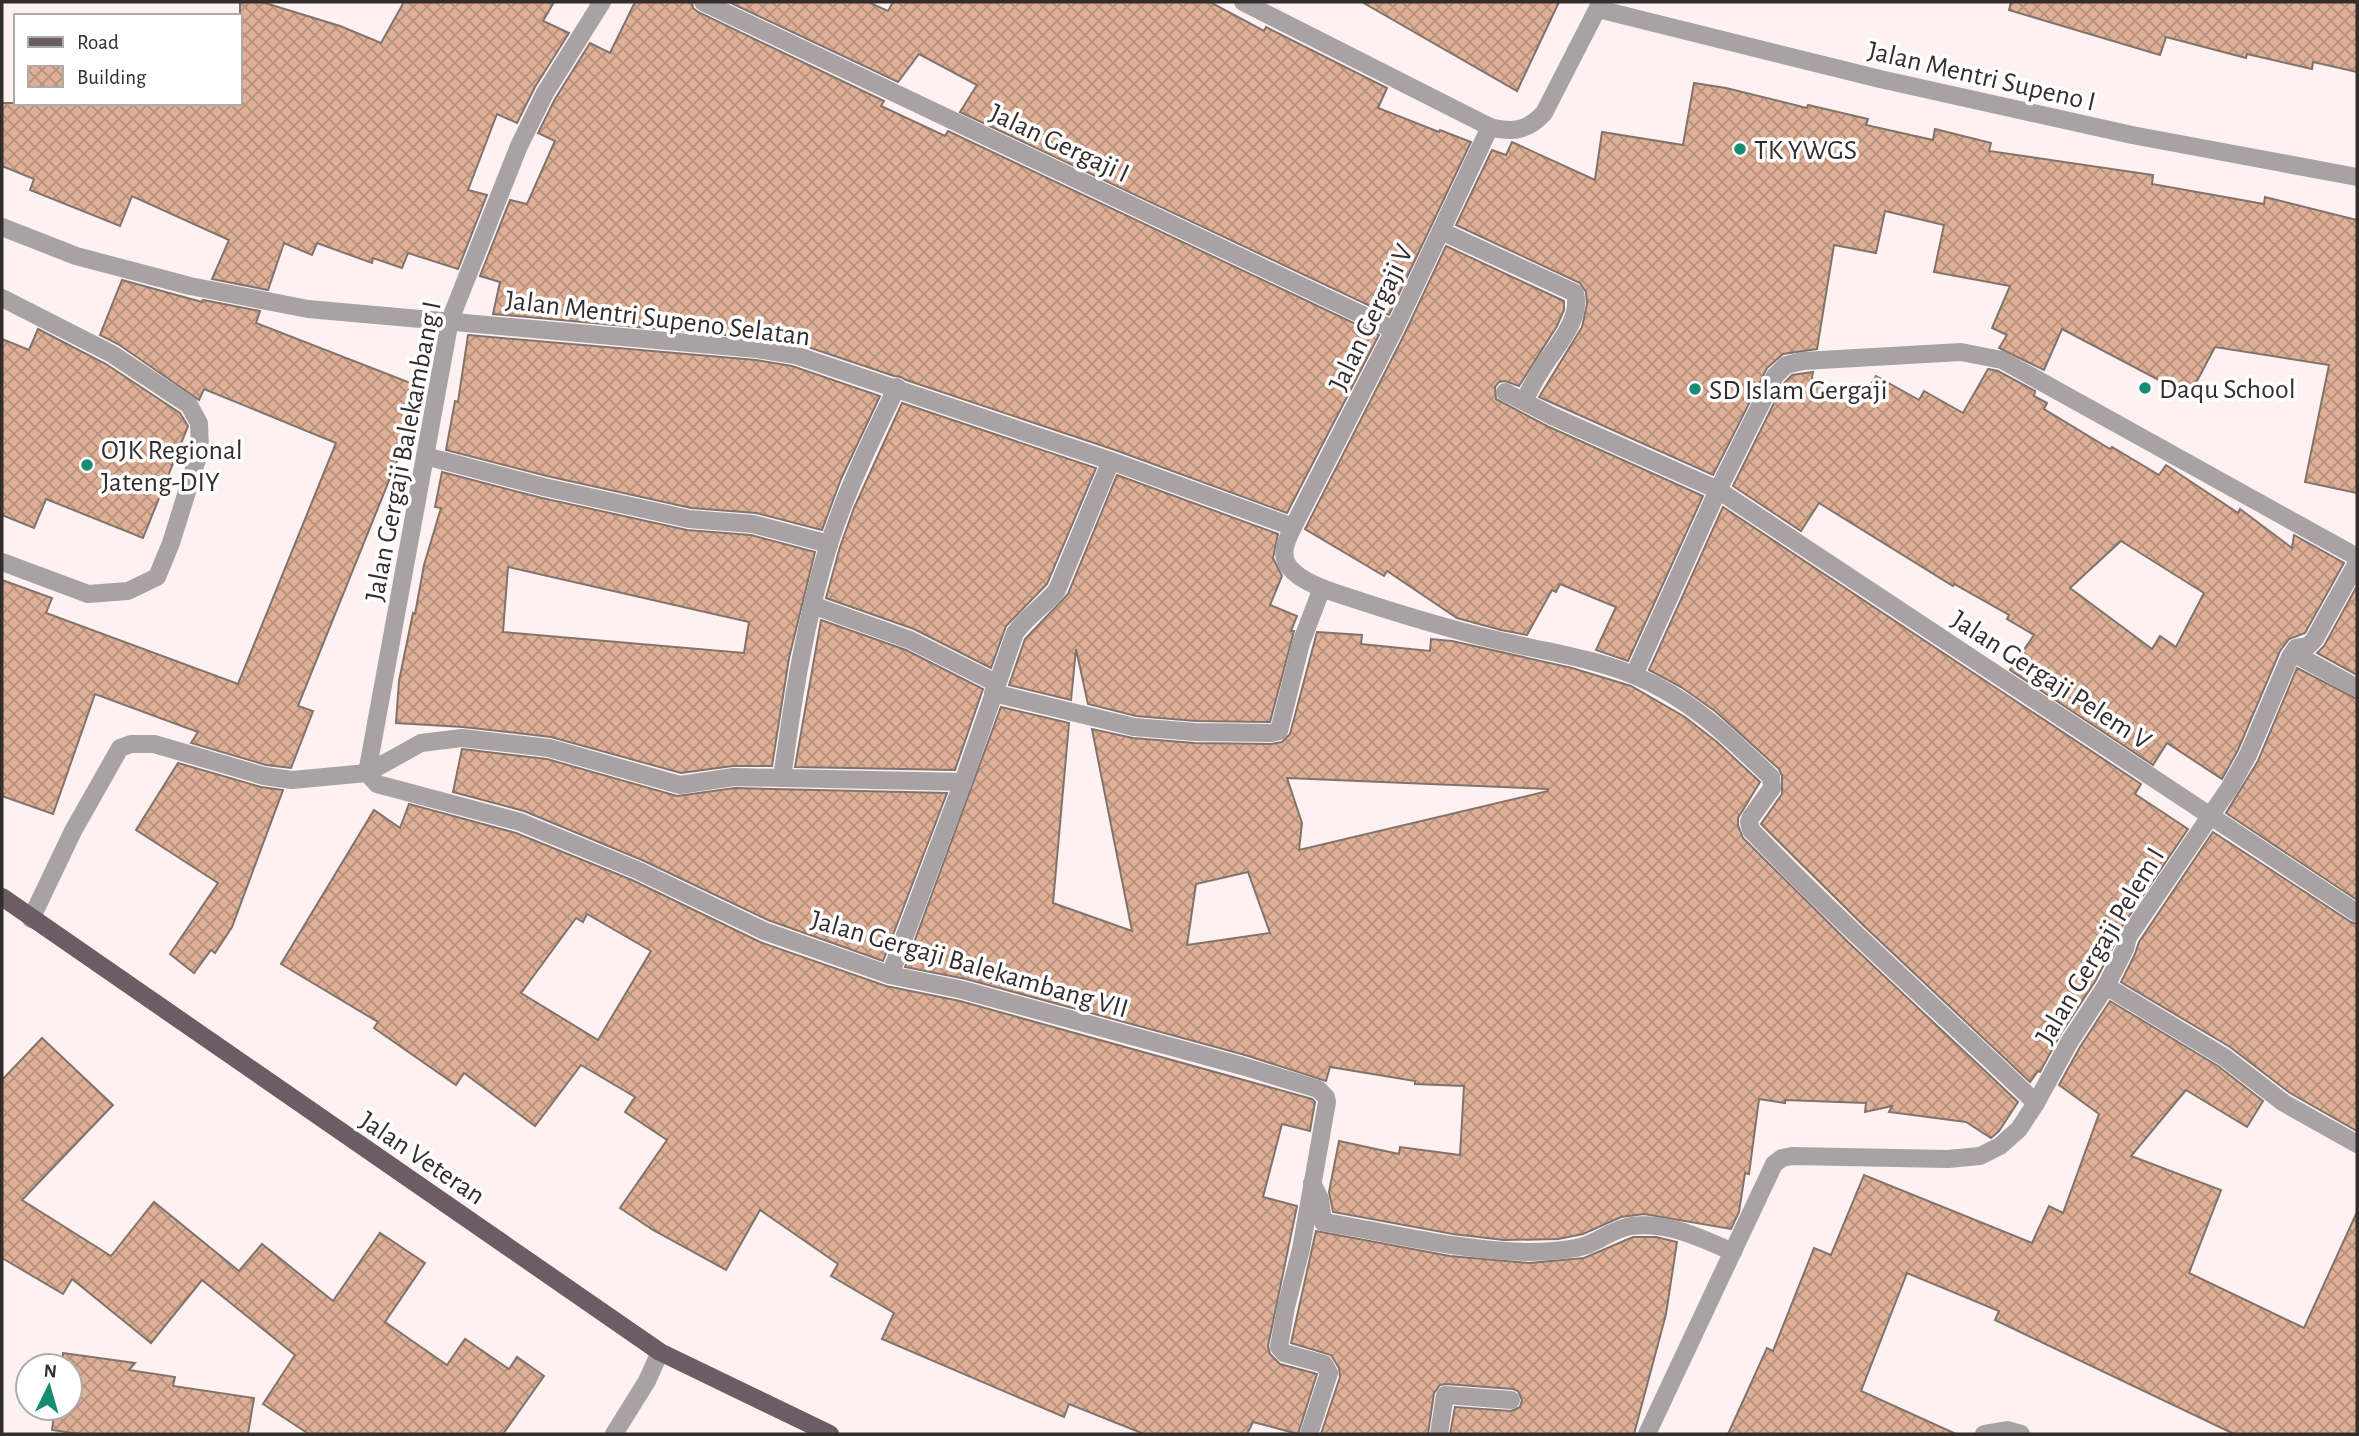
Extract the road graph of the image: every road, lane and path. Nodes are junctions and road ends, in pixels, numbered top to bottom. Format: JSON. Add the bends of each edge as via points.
{"nodes":[{"id":1,"x":602,"y":2,"type":"edge"},
{"id":2,"x":703,"y":2,"type":"edge"},
{"id":3,"x":1243,"y":2,"type":"edge"},
{"id":4,"x":1599,"y":5,"type":"edge"},
{"id":5,"x":1490,"y":127,"type":"junction"},
{"id":6,"x":2357,"y":177,"type":"edge"},
{"id":7,"x":2,"y":227,"type":"edge"},
{"id":8,"x":1441,"y":231,"type":"junction"},
{"id":9,"x":2,"y":298,"type":"edge"},
{"id":10,"x":450,"y":320,"type":"junction"},
{"id":11,"x":1394,"y":330,"type":"junction"},
{"id":12,"x":897,"y":387,"type":"junction"},
{"id":13,"x":1505,"y":392,"type":"dead end"},
{"id":14,"x":1524,"y":401,"type":"junction"},
{"id":15,"x":425,"y":456,"type":"junction"},
{"id":16,"x":1111,"y":461,"type":"junction"},
{"id":17,"x":1718,"y":490,"type":"junction"},
{"id":18,"x":1293,"y":527,"type":"junction"},
{"id":19,"x":829,"y":544,"type":"junction"},
{"id":20,"x":2357,"y":558,"type":"edge"},
{"id":21,"x":2,"y":562,"type":"edge"},
{"id":22,"x":2357,"y":563,"type":"edge"},
{"id":23,"x":1322,"y":588,"type":"junction"},
{"id":24,"x":812,"y":605,"type":"junction"},
{"id":25,"x":2293,"y":653,"type":"junction"},
{"id":26,"x":1634,"y":675,"type":"junction"},
{"id":27,"x":995,"y":688,"type":"junction"},
{"id":28,"x":2357,"y":688,"type":"edge"},
{"id":29,"x":367,"y":773,"type":"junction"},
{"id":30,"x":782,"y":778,"type":"junction"},
{"id":31,"x":963,"y":782,"type":"junction"},
{"id":32,"x":2209,"y":815,"type":"junction"},
{"id":33,"x":2,"y":897,"type":"edge"},
{"id":34,"x":2357,"y":914,"type":"edge"},
{"id":35,"x":31,"y":919,"type":"junction"},
{"id":36,"x":890,"y":975,"type":"junction"},
{"id":37,"x":2106,"y":986,"type":"junction"},
{"id":38,"x":2036,"y":1103,"type":"junction"},
{"id":39,"x":2357,"y":1144,"type":"edge"},
{"id":40,"x":1312,"y":1183,"type":"junction"},
{"id":41,"x":1733,"y":1252,"type":"junction"},
{"id":42,"x":660,"y":1352,"type":"junction"},
{"id":43,"x":1511,"y":1400,"type":"dead end"},
{"id":44,"x":614,"y":1434,"type":"edge"},
{"id":45,"x":830,"y":1434,"type":"edge"},
{"id":46,"x":1310,"y":1434,"type":"edge"},
{"id":47,"x":1439,"y":1434,"type":"edge"},
{"id":48,"x":1647,"y":1434,"type":"edge"},
{"id":49,"x":1984,"y":1434,"type":"edge"},
{"id":50,"x":2021,"y":1434,"type":"edge"}],
"edges":[{"from":1,"to":10,"type":"street","name":"Jalan Gergaji Balekambang I","via":[[545,93],[519,146]]},
{"from":2,"to":11,"type":"street","name":"Jalan Gergaji I"},
{"from":3,"to":5,"type":"street"},
{"from":4,"to":5,"type":"street","via":[[1544,113],[1533,124],[1508,132]]},
{"from":4,"to":6,"type":"street","name":"Jalan Mentri Supeno I","via":[[1880,79],[2133,135]]},
{"from":5,"to":8,"type":"street","name":"Jalan Gergaji V"},
{"from":7,"to":10,"type":"street","name":"Jalan Mentri Supeno Selatan","via":[[76,256],[190,286],[308,309]]},
{"from":8,"to":11,"type":"street","name":"Jalan Gergaji V"},
{"from":8,"to":14,"type":"street","via":[[1575,293],[1576,308],[1566,333]]},
{"from":9,"to":21,"type":"street","via":[[112,354],[189,405],[199,423],[200,450],[157,577],[128,591],[88,594]]},
{"from":10,"to":12,"type":"street","name":"Jalan Mentri Supeno Selatan","via":[[757,349],[814,360]]},
{"from":10,"to":15,"type":"street","name":"Jalan Gergaji Balekambang I"},
{"from":11,"to":18,"type":"street","name":"Jalan Gergaji V"},
{"from":12,"to":16,"type":"street","name":"Jalan Mentri Supeno Selatan"},
{"from":12,"to":19,"type":"street"},
{"from":13,"to":14,"type":"street","name":"Jalan Gergaji Pelem V"},
{"from":14,"to":17,"type":"street","name":"Jalan Gergaji Pelem V"},
{"from":15,"to":19,"type":"street","via":[[676,516],[753,524]]},
{"from":15,"to":29,"type":"street","name":"Jalan Gergaji Balekambang I"},
{"from":16,"to":18,"type":"street","name":"Jalan Mentri Supeno Selatan"},
{"from":16,"to":27,"type":"street","via":[[1057,590],[1015,633]]},
{"from":17,"to":20,"type":"street","via":[[1775,376],[1786,365],[1983,354],[2002,360]]},
{"from":17,"to":26,"type":"street"},
{"from":17,"to":32,"type":"street","name":"Jalan Gergaji Pelem V"},
{"from":18,"to":23,"type":"street","name":"Jalan Gergaji V","via":[[1284,557],[1297,575]]},
{"from":19,"to":24,"type":"street"},
{"from":22,"to":25,"type":"street","via":[[2314,640]]},
{"from":23,"to":26,"type":"street","via":[[1424,621],[1600,662]]},
{"from":23,"to":27,"type":"street","via":[[1301,643],[1279,731],[1195,733],[1134,727]]},
{"from":24,"to":27,"type":"street","via":[[911,640]]},
{"from":24,"to":30,"type":"street"},
{"from":25,"to":28,"type":"street"},
{"from":25,"to":32,"type":"street","name":"Jalan Gergaji Pelem I","via":[[2248,755]]},
{"from":26,"to":38,"type":"street","via":[[1711,720],[1771,777],[1772,788],[1751,817],[1751,830],[1803,885]]},
{"from":27,"to":31,"type":"street"},
{"from":29,"to":30,"type":"street","via":[[421,743],[462,738],[549,748],[680,785],[734,777]]},
{"from":29,"to":35,"type":"street","via":[[292,780],[154,744],[120,748]]},
{"from":29,"to":36,"type":"street","name":"Jalan Gergaji Balekambang VII","via":[[377,784],[520,822],[637,870],[764,932]]},
{"from":30,"to":31,"type":"street"},
{"from":31,"to":36,"type":"street"},
{"from":32,"to":34,"type":"street","name":"Jalan Gergaji Pelem V"},
{"from":32,"to":37,"type":"street","name":"Jalan Gergaji Pelem I","via":[[2127,937]]},
{"from":33,"to":35,"type":"main road","name":"Jalan Veteran"},
{"from":35,"to":42,"type":"main road","name":"Jalan Veteran"},
{"from":36,"to":40,"type":"street","name":"Jalan Gergaji Balekambang VII","via":[[963,990],[1318,1089],[1326,1102]]},
{"from":37,"to":38,"type":"street","name":"Jalan Gergaji Pelem I"},
{"from":37,"to":39,"type":"street","via":[[2224,1057],[2284,1103]]},
{"from":38,"to":41,"type":"street","name":"Jalan Gergaji Pelem I","via":[[2019,1129],[1980,1156],[1782,1158],[1774,1164]]},
{"from":40,"to":41,"type":"street","via":[[1323,1222],[1469,1247],[1530,1252],[1585,1246],[1610,1232],[1652,1226],[1680,1230]]},
{"from":40,"to":46,"type":"street","via":[[1279,1347],[1284,1353],[1328,1368]]},
{"from":41,"to":48,"type":"street"},
{"from":42,"to":44,"type":"street"},
{"from":42,"to":45,"type":"main road","name":"Jalan Veteran"},
{"from":43,"to":47,"type":"street","via":[[1445,1395]]},
{"from":49,"to":50,"type":"street","via":[[2007,1430]]}]}
